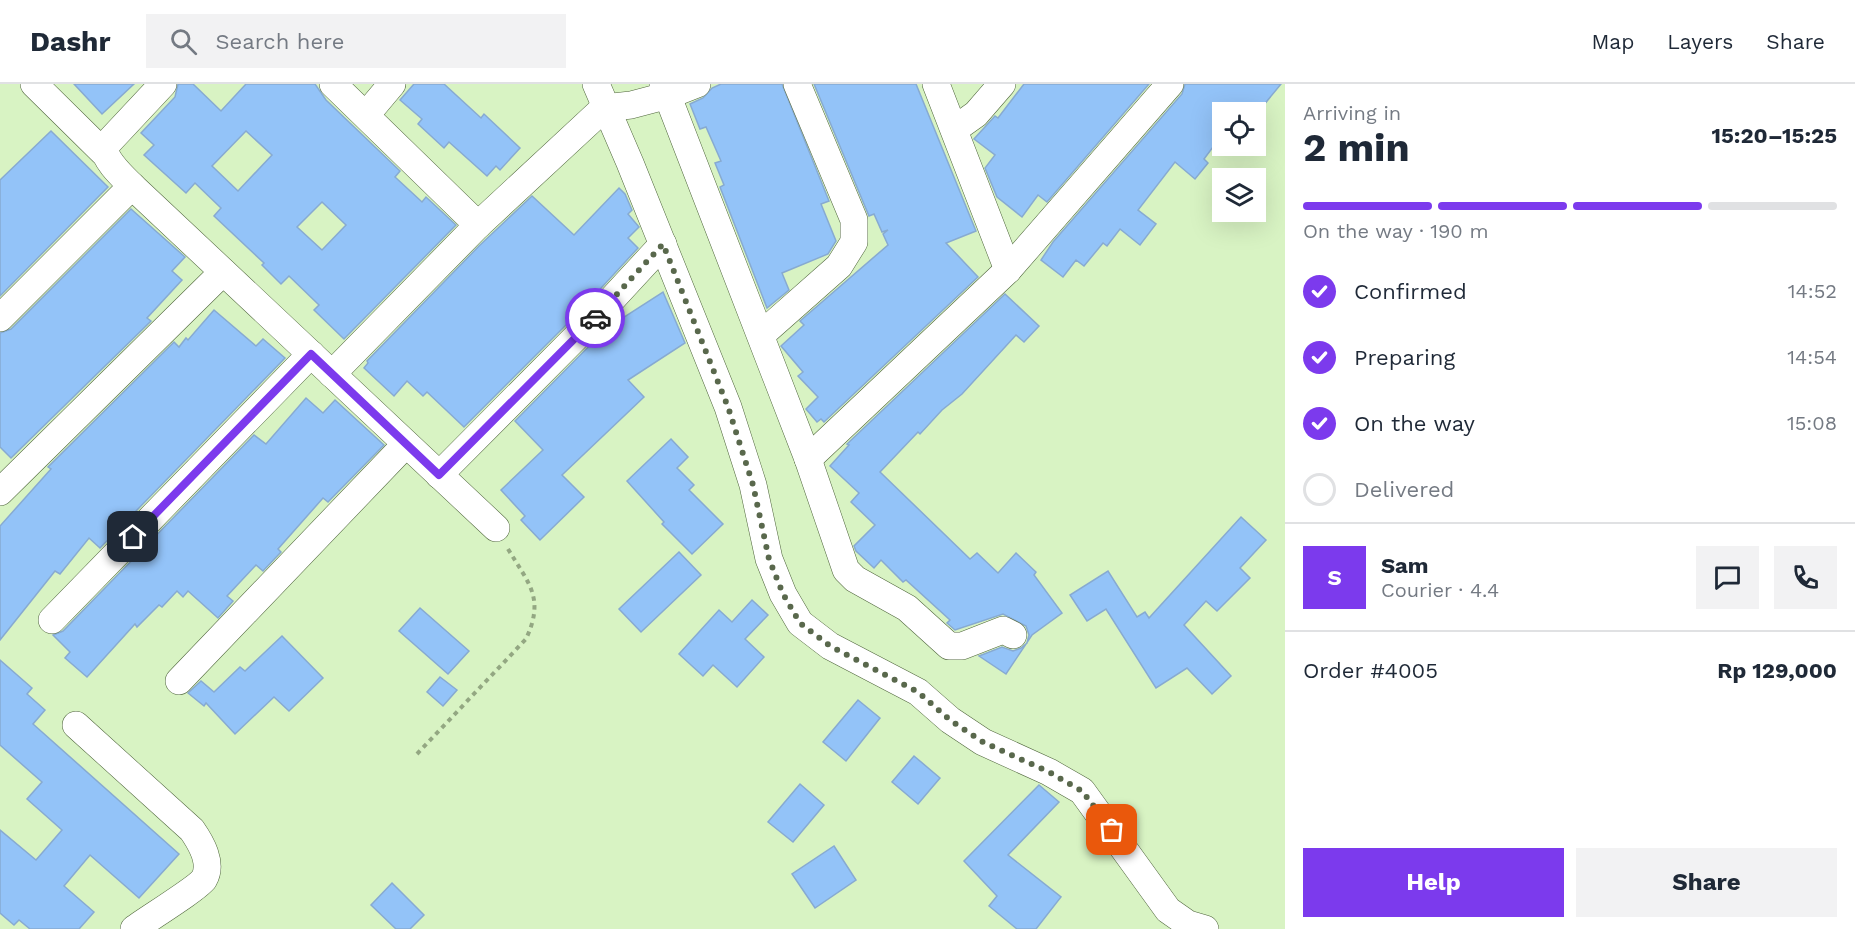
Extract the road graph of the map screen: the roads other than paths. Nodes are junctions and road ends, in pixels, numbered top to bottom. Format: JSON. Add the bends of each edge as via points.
{"nodes":[{"id":1,"x":34,"y":84,"type":"edge"},
{"id":2,"x":163,"y":84,"type":"edge"},
{"id":3,"x":333,"y":84,"type":"edge"},
{"id":4,"x":392,"y":84,"type":"edge"},
{"id":5,"x":697,"y":84,"type":"edge"},
{"id":6,"x":797,"y":84,"type":"edge"},
{"id":7,"x":936,"y":84,"type":"edge"},
{"id":8,"x":1002,"y":84,"type":"edge"},
{"id":9,"x":1170,"y":84,"type":"edge"},
{"id":10,"x":636,"y":96,"type":"edge"},
{"id":11,"x":366,"y":115,"type":"junction"},
{"id":12,"x":955,"y":129,"type":"junction"},
{"id":13,"x":104,"y":152,"type":"junction"},
{"id":14,"x":132,"y":186,"type":"junction"},
{"id":15,"x":478,"y":225,"type":"junction"},
{"id":16,"x":663,"y":244,"type":"junction"},
{"id":17,"x":1008,"y":270,"type":"junction"},
{"id":18,"x":223,"y":272,"type":"junction"},
{"id":19,"x":0,"y":318,"type":"edge"},
{"id":20,"x":761,"y":335,"type":"junction"},
{"id":21,"x":311,"y":354,"type":"junction"},
{"id":22,"x":332,"y":374,"type":"junction"},
{"id":23,"x":406,"y":444,"type":"junction"},
{"id":24,"x":808,"y":459,"type":"junction"},
{"id":25,"x":439,"y":475,"type":"junction"},
{"id":26,"x":0,"y":492,"type":"edge"},
{"id":27,"x":496,"y":528,"type":"road end"},
{"id":28,"x":52,"y":620,"type":"dead end"},
{"id":29,"x":1013,"y":636,"type":"dead end"},
{"id":30,"x":178,"y":681,"type":"dead end"},
{"id":31,"x":76,"y":725,"type":"dead end"},
{"id":32,"x":134,"y":929,"type":"edge"},
{"id":33,"x":1205,"y":929,"type":"edge"}],
"edges":[{"from":1,"to":13,"type":"street"},
{"from":2,"to":13,"type":"street","via":[[106,144]]},
{"from":3,"to":11,"type":"street"},
{"from":4,"to":11,"type":"street"},
{"from":5,"to":10,"type":"street"},
{"from":6,"to":20,"type":"street","via":[[854,220],[854,242],[839,266]]},
{"from":7,"to":12,"type":"street"},
{"from":8,"to":12,"type":"street","via":[[976,114]]},
{"from":9,"to":17,"type":"street"},
{"from":10,"to":15,"type":"street"},
{"from":10,"to":16,"type":"street","via":[[630,162]]},
{"from":10,"to":20,"type":"street"},
{"from":11,"to":15,"type":"street"},
{"from":12,"to":17,"type":"street"},
{"from":13,"to":14,"type":"street"},
{"from":14,"to":18,"type":"street"},
{"from":14,"to":19,"type":"street"},
{"from":15,"to":22,"type":"street"},
{"from":16,"to":25,"type":"street"},
{"from":16,"to":33,"type":"street","via":[[728,407],[753,485],[769,559],[800,623],[830,646],[918,692],[983,742],[1082,791],[1168,910],[1188,924]]},
{"from":17,"to":24,"type":"street"},
{"from":18,"to":21,"type":"street"},
{"from":18,"to":26,"type":"street"},
{"from":20,"to":24,"type":"street"},
{"from":21,"to":22,"type":"street"},
{"from":21,"to":28,"type":"street"},
{"from":22,"to":23,"type":"street"},
{"from":23,"to":25,"type":"street"},
{"from":23,"to":30,"type":"street"},
{"from":24,"to":29,"type":"street","via":[[846,570],[855,579],[907,608],[949,646],[962,646],[1002,630]]},
{"from":25,"to":27,"type":"street"},
{"from":31,"to":32,"type":"street","via":[[192,830],[205,856],[204,879]]}]}
